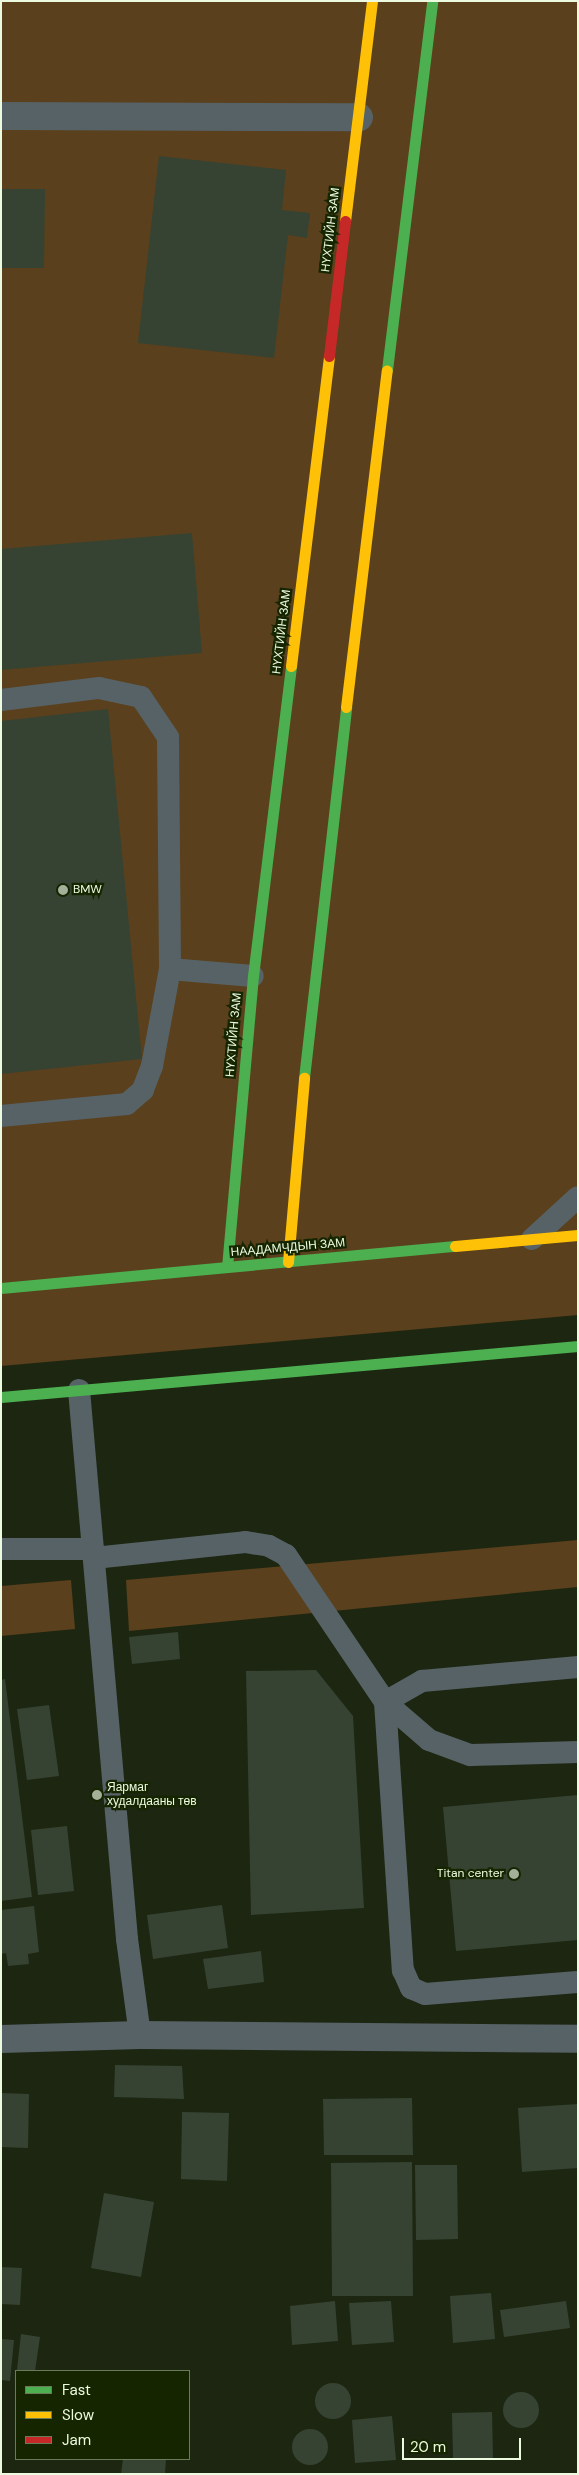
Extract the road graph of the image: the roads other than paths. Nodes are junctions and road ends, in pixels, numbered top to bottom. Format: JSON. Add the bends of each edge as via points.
{"nodes":[{"id":1,"x":372,"y":1,"type":"edge"},
{"id":2,"x":432,"y":1,"type":"edge"},
{"id":3,"x":1,"y":116,"type":"edge"},
{"id":4,"x":359,"y":117,"type":"junction"},
{"id":5,"x":1,"y":700,"type":"edge"},
{"id":6,"x":170,"y":969,"type":"junction"},
{"id":7,"x":253,"y":976,"type":"junction"},
{"id":8,"x":1,"y":1116,"type":"edge"},
{"id":9,"x":578,"y":1197,"type":"edge"},
{"id":10,"x":578,"y":1235,"type":"edge"},
{"id":11,"x":532,"y":1239,"type":"junction"},
{"id":12,"x":288,"y":1262,"type":"junction"},
{"id":13,"x":227,"y":1267,"type":"junction"},
{"id":14,"x":1,"y":1288,"type":"edge"},
{"id":15,"x":578,"y":1346,"type":"edge"},
{"id":16,"x":79,"y":1390,"type":"junction"},
{"id":17,"x":1,"y":1397,"type":"edge"},
{"id":18,"x":1,"y":1549,"type":"edge"},
{"id":19,"x":93,"y":1554,"type":"junction"},
{"id":20,"x":578,"y":1668,"type":"edge"},
{"id":21,"x":385,"y":1702,"type":"junction"},
{"id":22,"x":578,"y":1752,"type":"edge"},
{"id":23,"x":578,"y":1982,"type":"edge"},
{"id":24,"x":140,"y":2035,"type":"junction"},
{"id":25,"x":1,"y":2039,"type":"edge"},
{"id":26,"x":578,"y":2039,"type":"edge"}],
"edges":[{"from":1,"to":4,"type":"main road","name":"НҮХТИЙН ЗАМ"},
{"from":2,"to":12,"type":"main road","via":[[314,971]]},
{"from":3,"to":4,"type":"street"},
{"from":4,"to":7,"type":"main road","name":"НҮХТИЙН ЗАМ"},
{"from":5,"to":6,"type":"lane","via":[[99,688],[133,695],[141,697],[168,737]]},
{"from":6,"to":7,"type":"lane"},
{"from":6,"to":8,"type":"lane","via":[[152,1066],[143,1090],[127,1104]]},
{"from":7,"to":13,"type":"main road","name":"НҮХТИЙН ЗАМ"},
{"from":9,"to":11,"type":"lane"},
{"from":10,"to":11,"type":"main road","name":"НААДАМЧДЫН ЗАМ"},
{"from":11,"to":12,"type":"main road","name":"НААДАМЧДЫН ЗАМ"},
{"from":12,"to":13,"type":"main road","name":"НААДАМЧДЫН ЗАМ"},
{"from":13,"to":14,"type":"main road","name":"НААДАМЧДЫН ЗАМ"},
{"from":15,"to":16,"type":"main road"},
{"from":16,"to":17,"type":"main road"},
{"from":16,"to":19,"type":"lane"},
{"from":18,"to":19,"type":"lane"},
{"from":19,"to":21,"type":"lane","via":[[245,1542],[269,1546],[286,1555]]},
{"from":19,"to":24,"type":"lane"},
{"from":20,"to":21,"type":"lane","via":[[422,1681]]},
{"from":21,"to":22,"type":"lane","via":[[429,1740],[470,1755]]},
{"from":21,"to":23,"type":"lane","via":[[403,1970],[411,1988],[425,1994]]},
{"from":24,"to":25,"type":"street"},
{"from":24,"to":26,"type":"street"}]}
